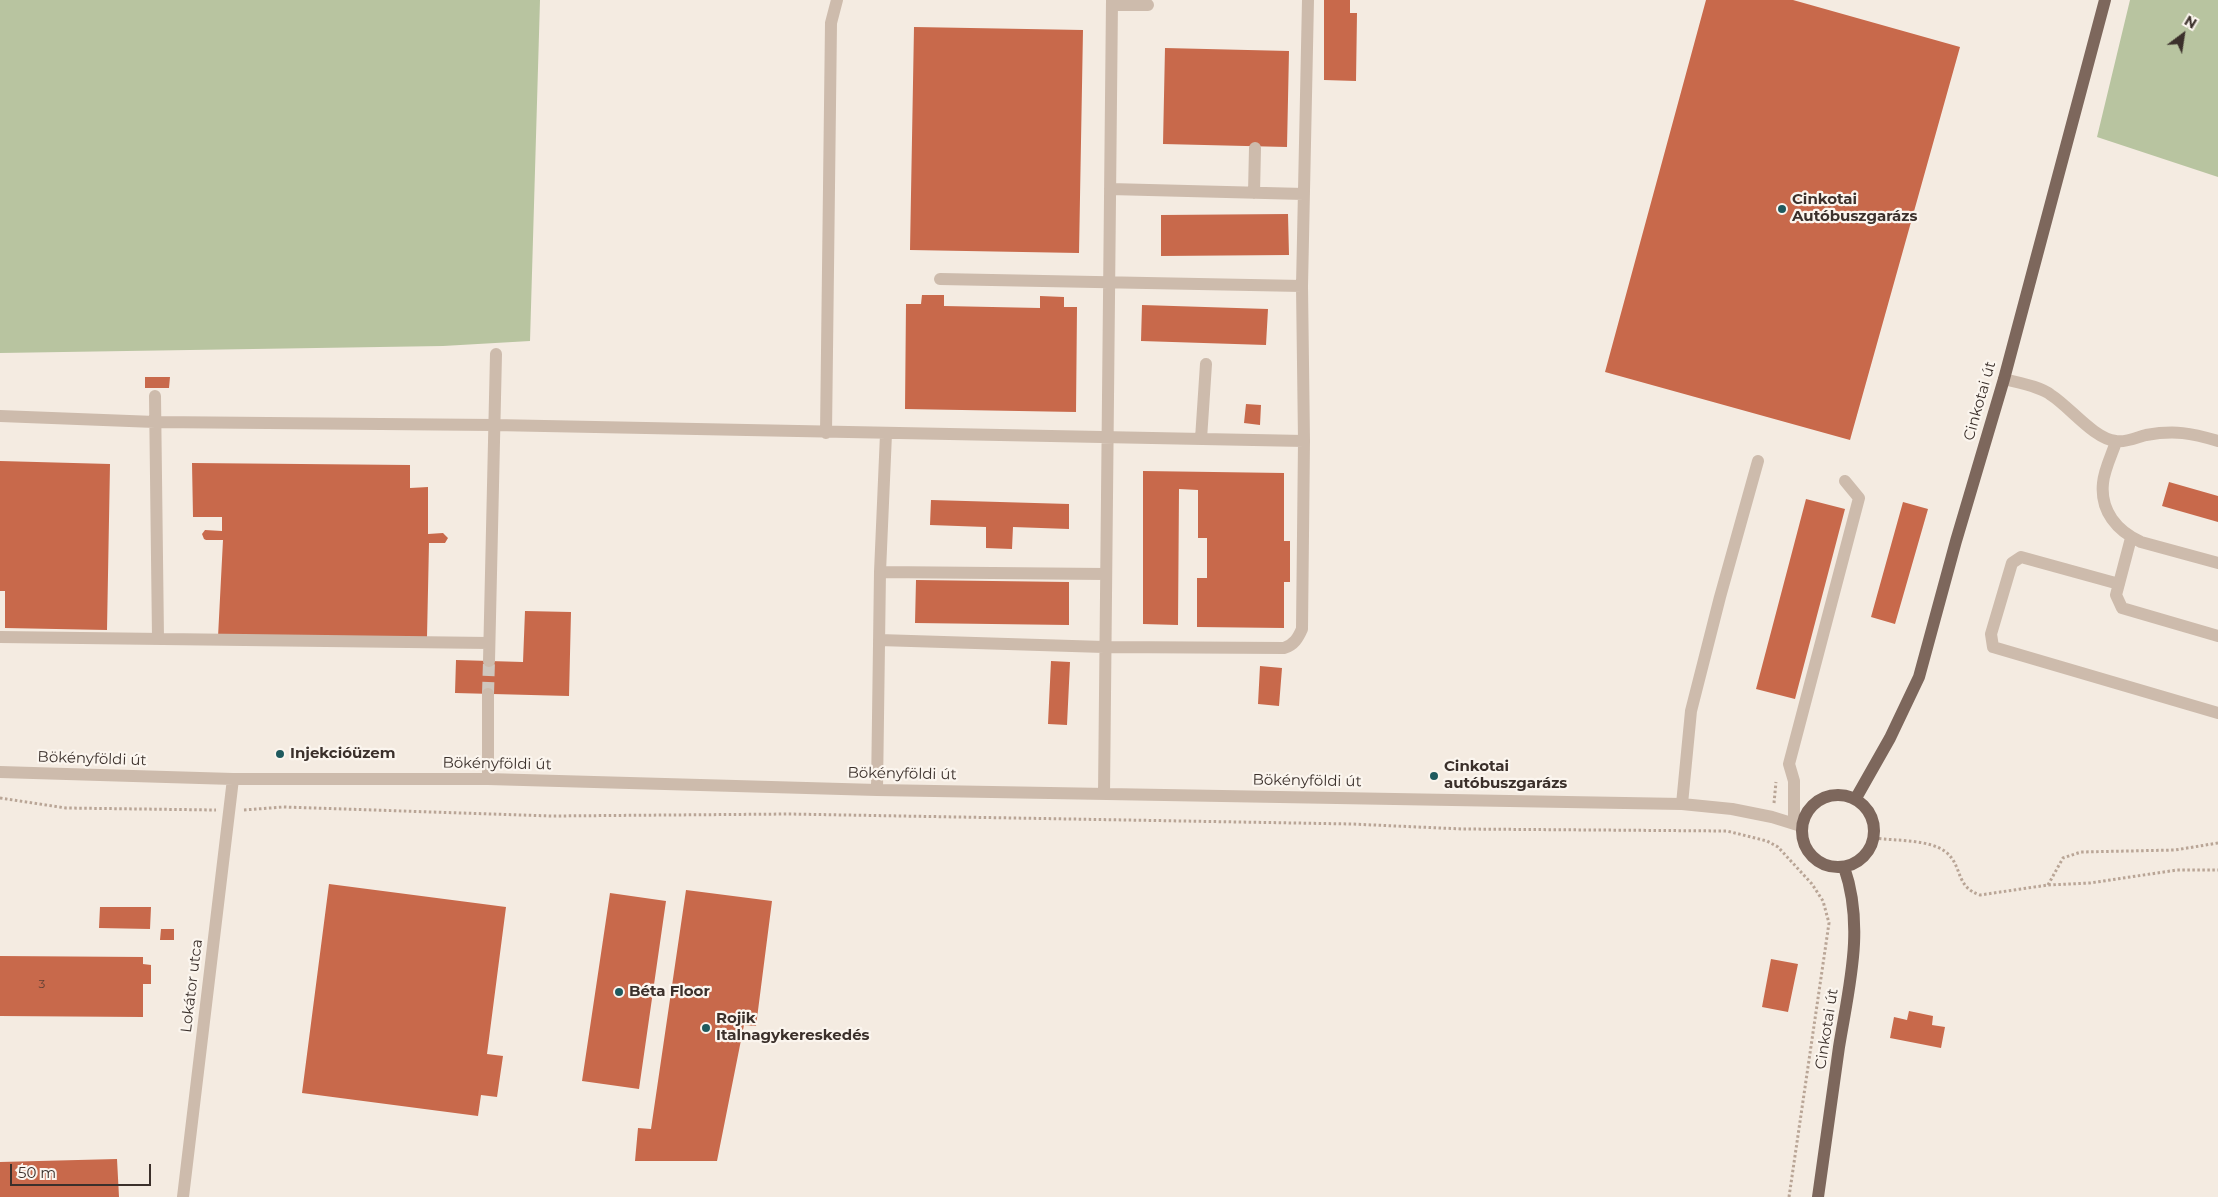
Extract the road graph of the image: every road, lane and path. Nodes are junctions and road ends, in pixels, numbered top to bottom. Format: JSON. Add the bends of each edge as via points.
{"nodes":[{"id":1,"x":837,"y":0,"type":"edge"},
{"id":2,"x":1308,"y":0,"type":"edge"},
{"id":3,"x":2105,"y":0,"type":"edge"},
{"id":4,"x":1112,"y":2,"type":"edge"},
{"id":5,"x":1148,"y":5,"type":"dead end"},
{"id":6,"x":1255,"y":148,"type":"dead end"},
{"id":7,"x":1110,"y":189,"type":"junction"},
{"id":8,"x":1254,"y":193,"type":"junction"},
{"id":9,"x":1304,"y":194,"type":"junction"},
{"id":10,"x":940,"y":279,"type":"dead end"},
{"id":11,"x":1109,"y":283,"type":"junction"},
{"id":12,"x":1302,"y":286,"type":"junction"},
{"id":13,"x":496,"y":354,"type":"dead end"},
{"id":14,"x":1206,"y":364,"type":"dead end"},
{"id":15,"x":2004,"y":379,"type":"junction"},
{"id":16,"x":155,"y":396,"type":"dead end"},
{"id":17,"x":0,"y":416,"type":"edge"},
{"id":18,"x":155,"y":422,"type":"junction"},
{"id":19,"x":494,"y":425,"type":"junction"},
{"id":20,"x":826,"y":433,"type":"junction"},
{"id":21,"x":886,"y":434,"type":"junction"},
{"id":22,"x":1107,"y":438,"type":"junction"},
{"id":23,"x":1201,"y":439,"type":"junction"},
{"id":24,"x":1304,"y":441,"type":"junction"},
{"id":25,"x":2218,"y":441,"type":"edge"},
{"id":26,"x":2116,"y":442,"type":"junction"},
{"id":27,"x":1758,"y":461,"type":"dead end"},
{"id":28,"x":1845,"y":481,"type":"dead end"},
{"id":29,"x":2131,"y":538,"type":"junction"},
{"id":30,"x":2218,"y":564,"type":"edge"},
{"id":31,"x":880,"y":572,"type":"junction"},
{"id":32,"x":1105,"y":574,"type":"junction"},
{"id":33,"x":2119,"y":584,"type":"junction"},
{"id":34,"x":2218,"y":636,"type":"edge"},
{"id":35,"x":0,"y":637,"type":"edge"},
{"id":36,"x":158,"y":638,"type":"junction"},
{"id":37,"x":879,"y":640,"type":"junction"},
{"id":38,"x":489,"y":642,"type":"junction"},
{"id":39,"x":1104,"y":647,"type":"junction"},
{"id":40,"x":489,"y":661,"type":"tunnel mouth"},
{"id":41,"x":488,"y":694,"type":"tunnel mouth"},
{"id":42,"x":2218,"y":713,"type":"edge"},
{"id":43,"x":0,"y":772,"type":"edge"},
{"id":44,"x":233,"y":779,"type":"junction"},
{"id":45,"x":488,"y":779,"type":"junction"},
{"id":46,"x":877,"y":790,"type":"junction"},
{"id":47,"x":1104,"y":794,"type":"junction"},
{"id":48,"x":0,"y":798,"type":"edge"},
{"id":49,"x":1856,"y":798,"type":"junction"},
{"id":50,"x":1682,"y":804,"type":"junction"},
{"id":51,"x":230,"y":811,"type":"junction"},
{"id":52,"x":1798,"y":824,"type":"junction"},
{"id":53,"x":1874,"y":838,"type":"junction"},
{"id":54,"x":2218,"y":843,"type":"edge"},
{"id":55,"x":1844,"y":867,"type":"junction"},
{"id":56,"x":2218,"y":870,"type":"edge"},
{"id":57,"x":2048,"y":885,"type":"junction"},
{"id":58,"x":183,"y":1197,"type":"edge"},
{"id":59,"x":1789,"y":1197,"type":"edge"},
{"id":60,"x":1818,"y":1197,"type":"edge"}],
"edges":[{"from":1,"to":20,"type":"street","via":[[830,23]]},
{"from":2,"to":9,"type":"street"},
{"from":3,"to":15,"type":"main road","name":"Cinkotai út"},
{"from":4,"to":5,"type":"street"},
{"from":4,"to":7,"type":"street"},
{"from":6,"to":8,"type":"street"},
{"from":7,"to":8,"type":"street"},
{"from":7,"to":11,"type":"street"},
{"from":8,"to":9,"type":"street"},
{"from":9,"to":12,"type":"street"},
{"from":10,"to":11,"type":"street"},
{"from":11,"to":12,"type":"street"},
{"from":11,"to":22,"type":"street"},
{"from":12,"to":24,"type":"street"},
{"from":13,"to":19,"type":"street"},
{"from":14,"to":23,"type":"street"},
{"from":15,"to":26,"type":"street","via":[[2050,393],[2078,419]]},
{"from":15,"to":49,"type":"main road","name":"Cinkotai út","via":[[1919,677]]},
{"from":16,"to":18,"type":"street"},
{"from":17,"to":18,"type":"street"},
{"from":18,"to":19,"type":"street"},
{"from":18,"to":36,"type":"street"},
{"from":19,"to":20,"type":"street"},
{"from":19,"to":38,"type":"street"},
{"from":20,"to":21,"type":"street"},
{"from":21,"to":22,"type":"street"},
{"from":21,"to":31,"type":"street"},
{"from":22,"to":23,"type":"street"},
{"from":22,"to":32,"type":"street"},
{"from":23,"to":24,"type":"street"},
{"from":24,"to":39,"type":"street","via":[[1302,629],[1295,642],[1284,648]]},
{"from":25,"to":26,"type":"street","via":[[2187,432],[2167,432]]},
{"from":26,"to":29,"type":"street","via":[[2103,483],[2105,501],[2115,525]]},
{"from":27,"to":50,"type":"street","via":[[1691,711]]},
{"from":28,"to":52,"type":"street","via":[[1859,498],[1789,764]]},
{"from":29,"to":30,"type":"street"},
{"from":29,"to":33,"type":"street"},
{"from":31,"to":32,"type":"street"},
{"from":31,"to":37,"type":"street"},
{"from":32,"to":39,"type":"street"},
{"from":33,"to":34,"type":"street","via":[[2116,595],[2122,608]]},
{"from":33,"to":42,"type":"street","via":[[2022,557],[2012,563],[1991,634],[1993,647]]},
{"from":35,"to":36,"type":"street"},
{"from":36,"to":38,"type":"street"},
{"from":37,"to":39,"type":"street"},
{"from":37,"to":46,"type":"street"},
{"from":38,"to":40,"type":"street"},
{"from":39,"to":47,"type":"street"},
{"from":41,"to":45,"type":"street"},
{"from":43,"to":44,"type":"street","name":"Bökényföldi út"},
{"from":44,"to":45,"type":"street","name":"Bökényföldi út"},
{"from":44,"to":51,"type":"street","name":"Lokátor utca"},
{"from":45,"to":46,"type":"street","name":"Bökényföldi út"},
{"from":46,"to":47,"type":"street","name":"Bökényföldi út"},
{"from":47,"to":50,"type":"street","name":"Bökényföldi út"},
{"from":48,"to":51,"type":"path","via":[[66,808]]},
{"from":49,"to":52,"type":"main road","via":[[1839,794],[1821,798]]},
{"from":49,"to":53,"type":"main road","via":[[1872,815]]},
{"from":50,"to":52,"type":"street","name":"Bökényföldi út","via":[[1732,809]]},
{"from":51,"to":58,"type":"street","name":"Lokátor utca"},
{"from":51,"to":59,"type":"path","via":[[283,807],[552,816],[799,814],[1463,829],[1727,831],[1749,836],[1778,847],[1805,876],[1823,902],[1829,923]]},
{"from":52,"to":55,"type":"main road","via":[[1803,843],[1812,857],[1827,866]]},
{"from":53,"to":55,"type":"main road","via":[[1868,852],[1858,862]]},
{"from":53,"to":57,"type":"path","via":[[1925,842],[1944,850],[1952,858],[1963,885],[1980,895]]},
{"from":54,"to":57,"type":"path","via":[[2175,850],[2081,852],[2063,858]]},
{"from":55,"to":60,"type":"main road","name":"Cinkotai út","via":[[1855,918],[1854,967]]},
{"from":56,"to":57,"type":"path","via":[[2178,870],[2090,883]]}]}
